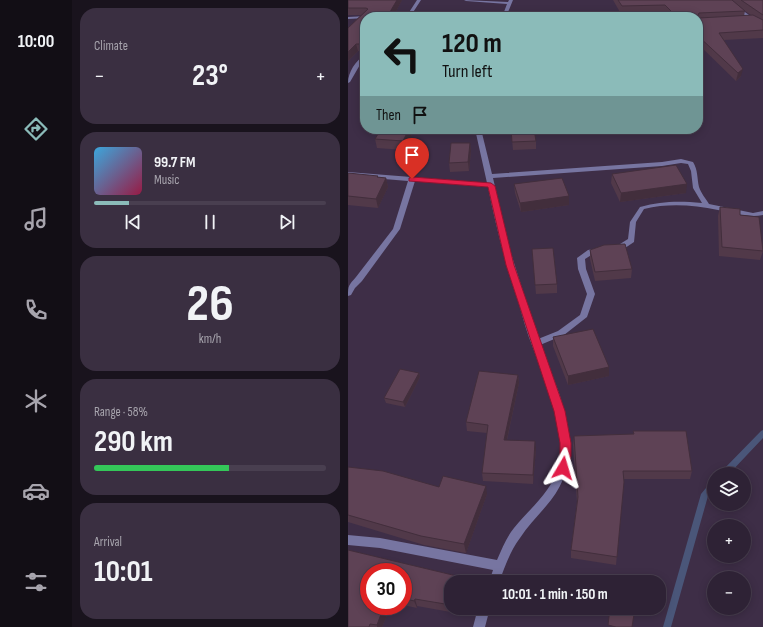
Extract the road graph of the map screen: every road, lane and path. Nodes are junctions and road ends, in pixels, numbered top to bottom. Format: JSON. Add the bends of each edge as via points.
{"nodes":[{"id":1,"x":419,"y":0,"type":"edge"},
{"id":2,"x":466,"y":0,"type":"edge"},
{"id":3,"x":725,"y":0,"type":"edge"},
{"id":4,"x":510,"y":2,"type":"edge"},
{"id":5,"x":411,"y":12,"type":"edge"},
{"id":6,"x":506,"y":12,"type":"edge"},
{"id":7,"x":360,"y":17,"type":"edge"},
{"id":8,"x":348,"y":18,"type":"edge"},
{"id":9,"x":752,"y":20,"type":"junction"},
{"id":10,"x":745,"y":21,"type":"edge"},
{"id":11,"x":763,"y":27,"type":"edge"},
{"id":12,"x":360,"y":61,"type":"edge"},
{"id":13,"x":348,"y":81,"type":"edge"},
{"id":14,"x":479,"y":134,"type":"edge"},
{"id":15,"x":348,"y":174,"type":"edge"},
{"id":16,"x":489,"y":176,"type":"junction"},
{"id":17,"x":412,"y":179,"type":"junction"},
{"id":18,"x":491,"y":186,"type":"junction"},
{"id":19,"x":707,"y":206,"type":"junction"},
{"id":20,"x":763,"y":213,"type":"edge"},
{"id":21,"x":348,"y":293,"type":"edge"},
{"id":22,"x":536,"y":343,"type":"junction"},
{"id":23,"x":348,"y":540,"type":"edge"},
{"id":24,"x":500,"y":566,"type":"junction"},
{"id":25,"x":497,"y":575,"type":"edge"},
{"id":26,"x":482,"y":615,"type":"edge"},
{"id":27,"x":479,"y":627,"type":"edge"}],
"edges":[{"from":1,"to":5,"type":"street"},
{"from":2,"to":4,"type":"street"},
{"from":3,"to":9,"type":"street"},
{"from":4,"to":6,"type":"street"},
{"from":7,"to":8,"type":"street"},
{"from":9,"to":10,"type":"street"},
{"from":9,"to":11,"type":"street"},
{"from":12,"to":13,"type":"street"},
{"from":14,"to":16,"type":"street"},
{"from":15,"to":17,"type":"street"},
{"from":16,"to":18,"type":"street"},
{"from":16,"to":19,"type":"street","via":[[681,161],[691,163],[696,188]]},
{"from":17,"to":18,"type":"street"},
{"from":17,"to":21,"type":"street","via":[[396,229]]},
{"from":18,"to":22,"type":"street","via":[[510,265]]},
{"from":19,"to":20,"type":"street","via":[[753,215]]},
{"from":19,"to":22,"type":"street","via":[[682,203],[642,208],[633,222],[631,240],[622,246],[591,252],[581,258],[591,294],[583,318],[561,332]]},
{"from":22,"to":24,"type":"street","via":[[560,411],[565,456],[561,474],[553,490],[511,543]]},
{"from":23,"to":24,"type":"street","via":[[380,543]]},
{"from":24,"to":25,"type":"street"},
{"from":26,"to":27,"type":"street"}]}
